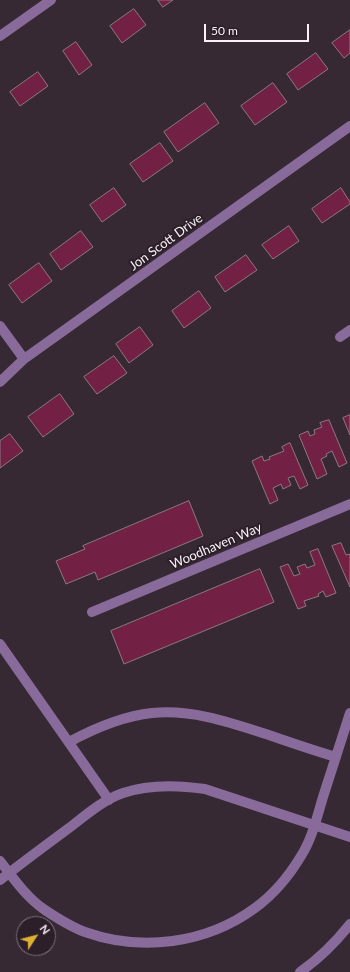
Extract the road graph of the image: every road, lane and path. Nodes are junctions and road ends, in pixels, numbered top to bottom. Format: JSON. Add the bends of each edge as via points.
{"nodes":[{"id":1,"x":51,"y":0,"type":"edge"},
{"id":2,"x":0,"y":36,"type":"edge"},
{"id":3,"x":350,"y":126,"type":"edge"},
{"id":4,"x":0,"y":326,"type":"edge"},
{"id":5,"x":350,"y":330,"type":"edge"},
{"id":6,"x":340,"y":337,"type":"dead end"},
{"id":7,"x":24,"y":359,"type":"junction"},
{"id":8,"x":0,"y":382,"type":"edge"},
{"id":9,"x":350,"y":504,"type":"edge"},
{"id":10,"x":92,"y":612,"type":"dead end"},
{"id":11,"x":0,"y":644,"type":"edge"},
{"id":12,"x":350,"y":714,"type":"edge"},
{"id":13,"x":347,"y":734,"type":"edge"},
{"id":14,"x":69,"y":742,"type":"junction"},
{"id":15,"x":336,"y":757,"type":"junction"},
{"id":16,"x":109,"y":800,"type":"junction"},
{"id":17,"x":314,"y":826,"type":"junction"},
{"id":18,"x":350,"y":837,"type":"edge"},
{"id":19,"x":0,"y":861,"type":"edge"},
{"id":20,"x":9,"y":873,"type":"junction"},
{"id":21,"x":0,"y":880,"type":"edge"},
{"id":22,"x":350,"y":924,"type":"edge"},
{"id":23,"x":300,"y":972,"type":"edge"}],
"edges":[{"from":1,"to":2,"type":"street"},
{"from":3,"to":7,"type":"street","name":"Jon Scott Drive"},
{"from":4,"to":7,"type":"street"},
{"from":5,"to":6,"type":"street"},
{"from":7,"to":8,"type":"street","name":"Jon Scott Drive"},
{"from":9,"to":10,"type":"street","name":"Woodhaven Way"},
{"from":11,"to":14,"type":"street"},
{"from":12,"to":13,"type":"street"},
{"from":13,"to":15,"type":"street"},
{"from":14,"to":15,"type":"street","via":[[86,732],[131,716],[170,712],[214,718]]},
{"from":14,"to":16,"type":"street"},
{"from":15,"to":17,"type":"street"},
{"from":16,"to":17,"type":"street","via":[[123,793],[145,788],[187,786],[205,789]]},
{"from":16,"to":20,"type":"street"},
{"from":17,"to":18,"type":"street"},
{"from":17,"to":20,"type":"street","via":[[302,855],[288,875],[256,908],[214,931],[187,939],[132,942],[83,931],[44,909],[25,893]]},
{"from":19,"to":20,"type":"street"},
{"from":20,"to":21,"type":"street"},
{"from":22,"to":23,"type":"street","via":[[318,960]]}]}
